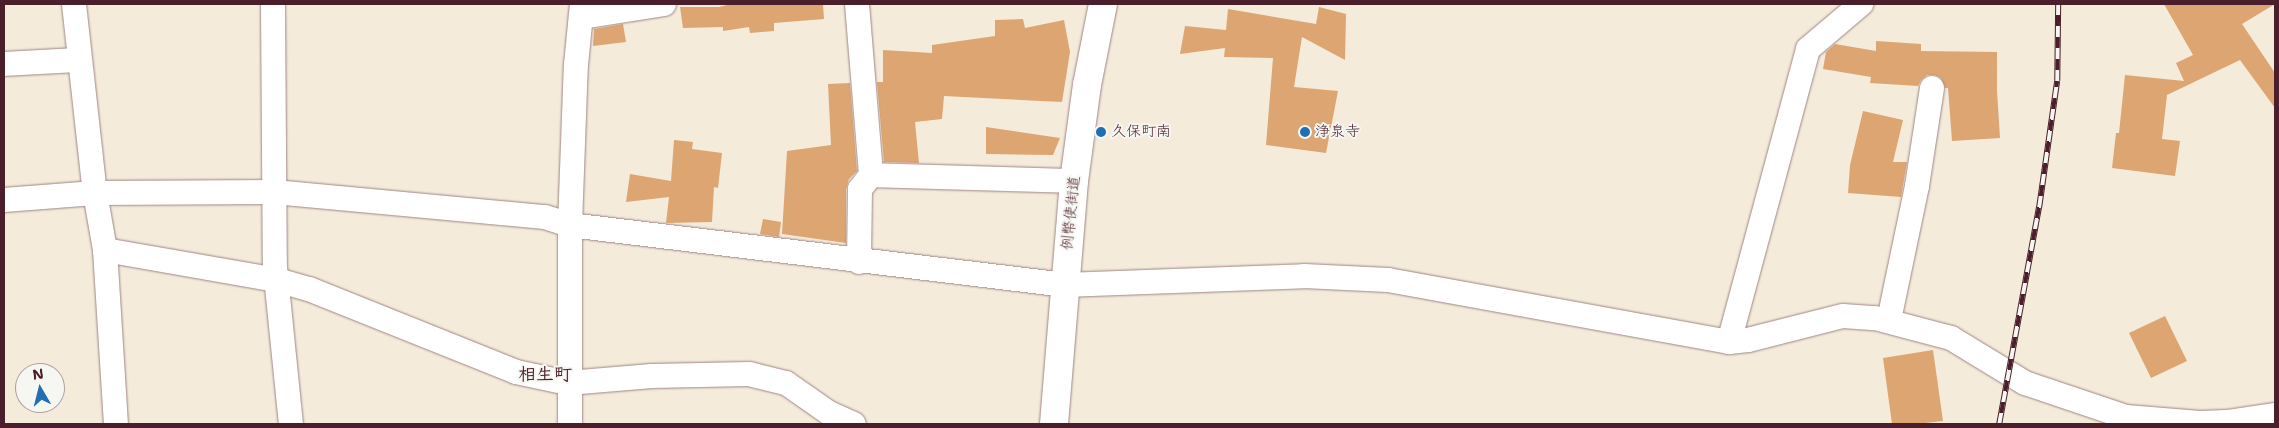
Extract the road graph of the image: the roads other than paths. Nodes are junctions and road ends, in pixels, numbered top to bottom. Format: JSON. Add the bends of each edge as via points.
{"nodes":[{"id":1,"x":74,"y":4,"type":"edge"},
{"id":2,"x":274,"y":4,"type":"edge"},
{"id":3,"x":664,"y":4,"type":"edge"},
{"id":4,"x":857,"y":4,"type":"edge"},
{"id":5,"x":1103,"y":4,"type":"edge"},
{"id":6,"x":1861,"y":4,"type":"edge"},
{"id":7,"x":581,"y":10,"type":"edge"},
{"id":8,"x":79,"y":60,"type":"junction"},
{"id":9,"x":4,"y":64,"type":"edge"},
{"id":10,"x":1932,"y":88,"type":"dead end"},
{"id":11,"x":871,"y":175,"type":"junction"},
{"id":12,"x":1074,"y":181,"type":"junction"},
{"id":13,"x":274,"y":192,"type":"junction"},
{"id":14,"x":95,"y":193,"type":"junction"},
{"id":15,"x":4,"y":200,"type":"edge"},
{"id":16,"x":570,"y":225,"type":"junction"},
{"id":17,"x":105,"y":250,"type":"junction"},
{"id":18,"x":859,"y":262,"type":"junction"},
{"id":19,"x":276,"y":280,"type":"junction"},
{"id":20,"x":1064,"y":285,"type":"junction"},
{"id":21,"x":1888,"y":320,"type":"junction"},
{"id":22,"x":1729,"y":342,"type":"junction"},
{"id":23,"x":568,"y":383,"type":"junction"},
{"id":24,"x":2275,"y":415,"type":"edge"},
{"id":25,"x":116,"y":424,"type":"edge"},
{"id":26,"x":291,"y":424,"type":"edge"},
{"id":27,"x":570,"y":424,"type":"edge"},
{"id":28,"x":854,"y":424,"type":"edge"},
{"id":29,"x":1054,"y":424,"type":"edge"}],
"edges":[{"from":1,"to":8,"type":"street"},
{"from":2,"to":13,"type":"street"},
{"from":3,"to":7,"type":"street"},
{"from":4,"to":11,"type":"street"},
{"from":5,"to":12,"type":"street","name":"例幣使街道","via":[[1087,85]]},
{"from":6,"to":22,"type":"street","via":[[1808,49]]},
{"from":7,"to":16,"type":"street"},
{"from":8,"to":9,"type":"street"},
{"from":8,"to":14,"type":"street"},
{"from":10,"to":21,"type":"street","via":[[1917,186]]},
{"from":11,"to":12,"type":"street"},
{"from":11,"to":18,"type":"street","via":[[860,189]]},
{"from":12,"to":20,"type":"street","name":"例幣使街道"},
{"from":13,"to":14,"type":"street"},
{"from":13,"to":16,"type":"street","via":[[546,217]]},
{"from":13,"to":19,"type":"street"},
{"from":14,"to":15,"type":"street"},
{"from":14,"to":17,"type":"street"},
{"from":16,"to":18,"type":"street"},
{"from":16,"to":23,"type":"street"},
{"from":17,"to":19,"type":"street"},
{"from":17,"to":25,"type":"street"},
{"from":18,"to":20,"type":"street"},
{"from":19,"to":23,"type":"street","via":[[309,289],[516,372]]},
{"from":19,"to":26,"type":"street"},
{"from":20,"to":22,"type":"street","via":[[1304,276],[1388,280]]},
{"from":20,"to":29,"type":"street","name":"例幣使街道"},
{"from":21,"to":22,"type":"street","via":[[1843,316]]},
{"from":21,"to":24,"type":"street","via":[[1950,338],[2025,383],[2126,417],[2200,423]]},
{"from":23,"to":27,"type":"street"},
{"from":23,"to":28,"type":"street","via":[[652,376],[749,374],[786,383],[829,413]]}]}
